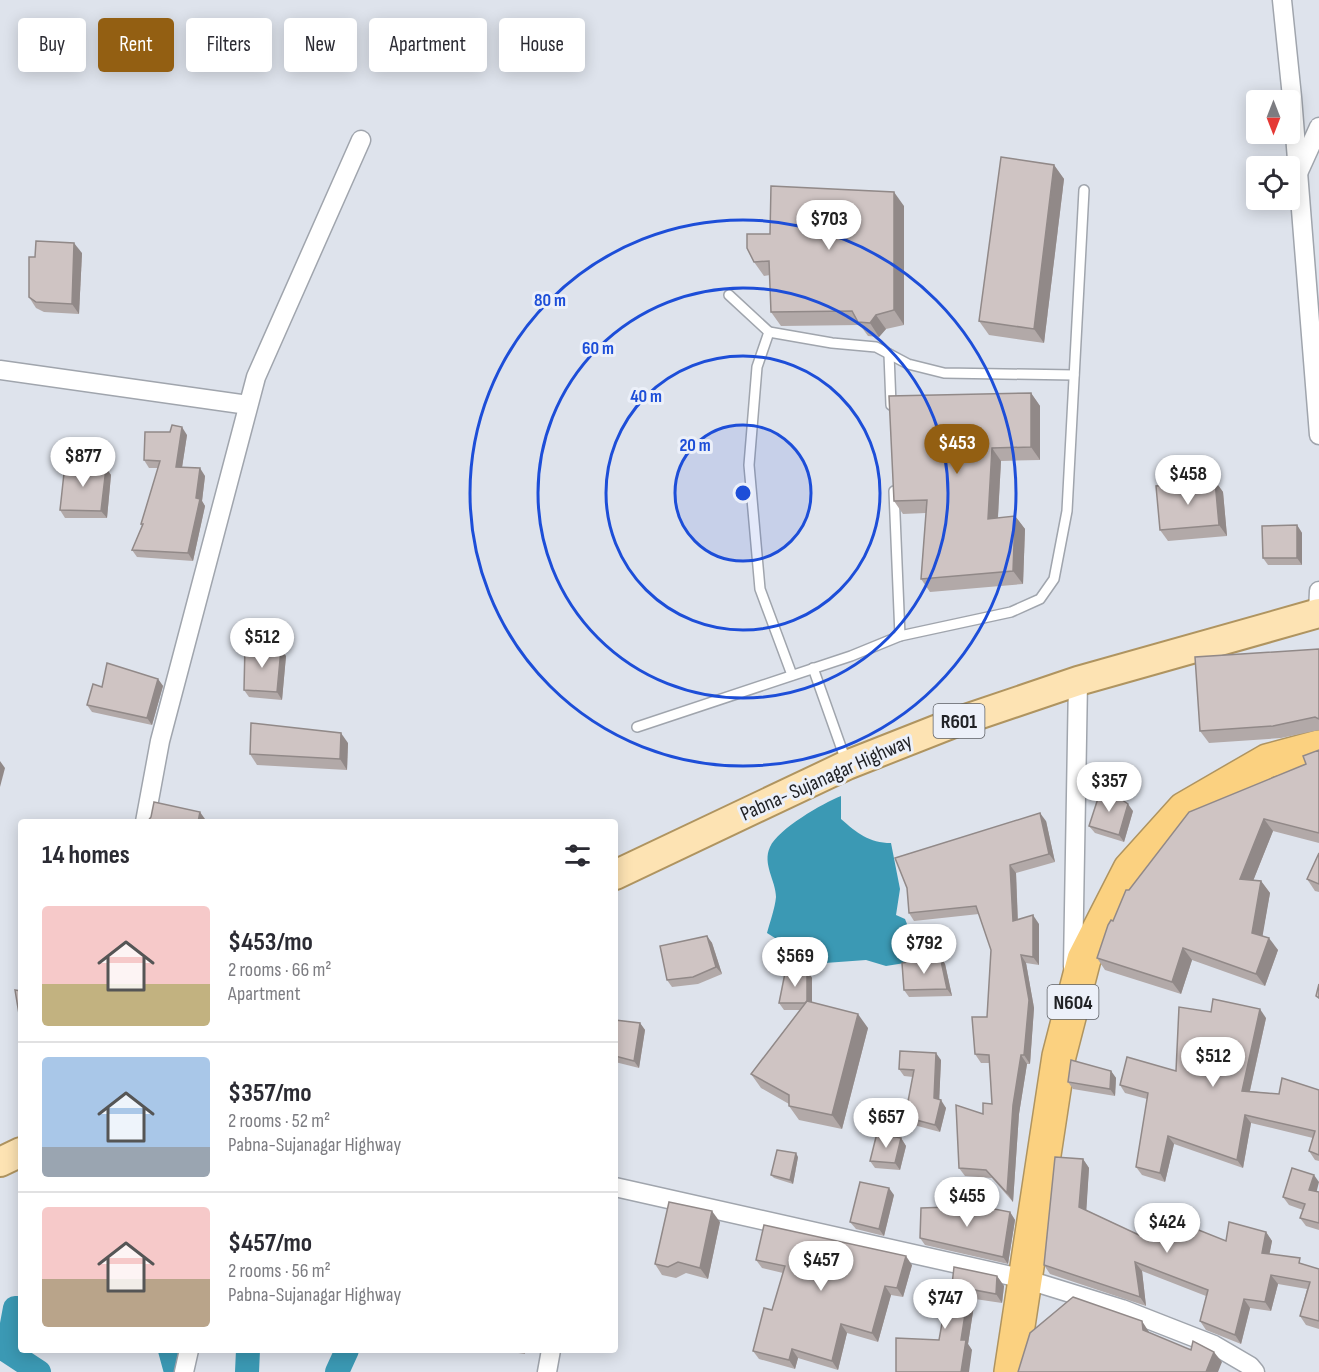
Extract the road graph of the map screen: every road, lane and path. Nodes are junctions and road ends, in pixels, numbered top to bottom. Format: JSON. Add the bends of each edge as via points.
{"nodes":[{"id":1,"x":1282,"y":0,"type":"edge"},
{"id":2,"x":1319,"y":127,"type":"edge"},
{"id":3,"x":361,"y":140,"type":"dead end"},
{"id":4,"x":1297,"y":156,"type":"edge"},
{"id":5,"x":1300,"y":168,"type":"edge"},
{"id":6,"x":1084,"y":190,"type":"dead end"},
{"id":7,"x":1300,"y":197,"type":"edge"},
{"id":8,"x":729,"y":295,"type":"dead end"},
{"id":9,"x":769,"y":332,"type":"junction"},
{"id":10,"x":889,"y":354,"type":"junction"},
{"id":11,"x":0,"y":370,"type":"edge"},
{"id":12,"x":1074,"y":375,"type":"junction"},
{"id":13,"x":248,"y":405,"type":"junction"},
{"id":14,"x":891,"y":413,"type":"edge"},
{"id":15,"x":1319,"y":435,"type":"edge"},
{"id":16,"x":894,"y":483,"type":"edge"},
{"id":17,"x":1319,"y":606,"type":"edge"},
{"id":18,"x":900,"y":636,"type":"junction"},
{"id":19,"x":813,"y":668,"type":"junction"},
{"id":20,"x":792,"y":675,"type":"junction"},
{"id":21,"x":1078,"y":681,"type":"junction"},
{"id":22,"x":637,"y":727,"type":"dead end"},
{"id":23,"x":1319,"y":747,"type":"edge"},
{"id":24,"x":847,"y":765,"type":"junction"},
{"id":25,"x":146,"y":819,"type":"edge"},
{"id":26,"x":618,"y":874,"type":"edge"},
{"id":27,"x":1072,"y":1006,"type":"junction"},
{"id":28,"x":18,"y":1153,"type":"edge"},
{"id":29,"x":0,"y":1162,"type":"edge"},
{"id":30,"x":618,"y":1188,"type":"edge"},
{"id":31,"x":1025,"y":1279,"type":"junction"},
{"id":32,"x":188,"y":1353,"type":"edge"},
{"id":33,"x":550,"y":1353,"type":"edge"},
{"id":34,"x":184,"y":1372,"type":"edge"},
{"id":35,"x":547,"y":1372,"type":"edge"},
{"id":36,"x":1011,"y":1372,"type":"edge"},
{"id":37,"x":1255,"y":1372,"type":"edge"}],
"edges":[{"from":1,"to":4,"type":"street"},
{"from":2,"to":5,"type":"street"},
{"from":3,"to":13,"type":"street","via":[[256,377]]},
{"from":6,"to":12,"type":"lane"},
{"from":7,"to":15,"type":"street"},
{"from":8,"to":9,"type":"lane"},
{"from":9,"to":10,"type":"lane","via":[[832,344],[876,347]]},
{"from":9,"to":20,"type":"lane","via":[[757,367],[749,465],[760,589]]},
{"from":10,"to":12,"type":"lane","via":[[908,364],[944,373]]},
{"from":10,"to":14,"type":"lane"},
{"from":11,"to":13,"type":"street"},
{"from":12,"to":18,"type":"lane","via":[[1067,512],[1054,579],[1040,599],[1011,612]]},
{"from":13,"to":25,"type":"street","via":[[160,741]]},
{"from":16,"to":18,"type":"lane"},
{"from":17,"to":21,"type":"main road","name":"Pabna- Sujanagar Highway","number":"R601"},
{"from":18,"to":19,"type":"lane"},
{"from":19,"to":20,"type":"lane"},
{"from":19,"to":24,"type":"lane"},
{"from":20,"to":22,"type":"lane"},
{"from":21,"to":24,"type":"main road","name":"Pabna- Sujanagar Highway","number":"R601"},
{"from":21,"to":27,"type":"street"},
{"from":23,"to":27,"type":"highway","number":"N604","via":[[1267,761],[1184,808],[1130,869],[1084,959]]},
{"from":24,"to":26,"type":"main road","name":"Pabna- Sujanagar Highway","number":"R601"},
{"from":27,"to":31,"type":"highway","number":"N604","via":[[1059,1056]]},
{"from":28,"to":29,"type":"main road"},
{"from":30,"to":31,"type":"street"},
{"from":31,"to":36,"type":"highway","number":"N604"},
{"from":31,"to":37,"type":"street","via":[[1122,1309],[1215,1346]]},
{"from":32,"to":34,"type":"street"},
{"from":33,"to":35,"type":"street"}]}
